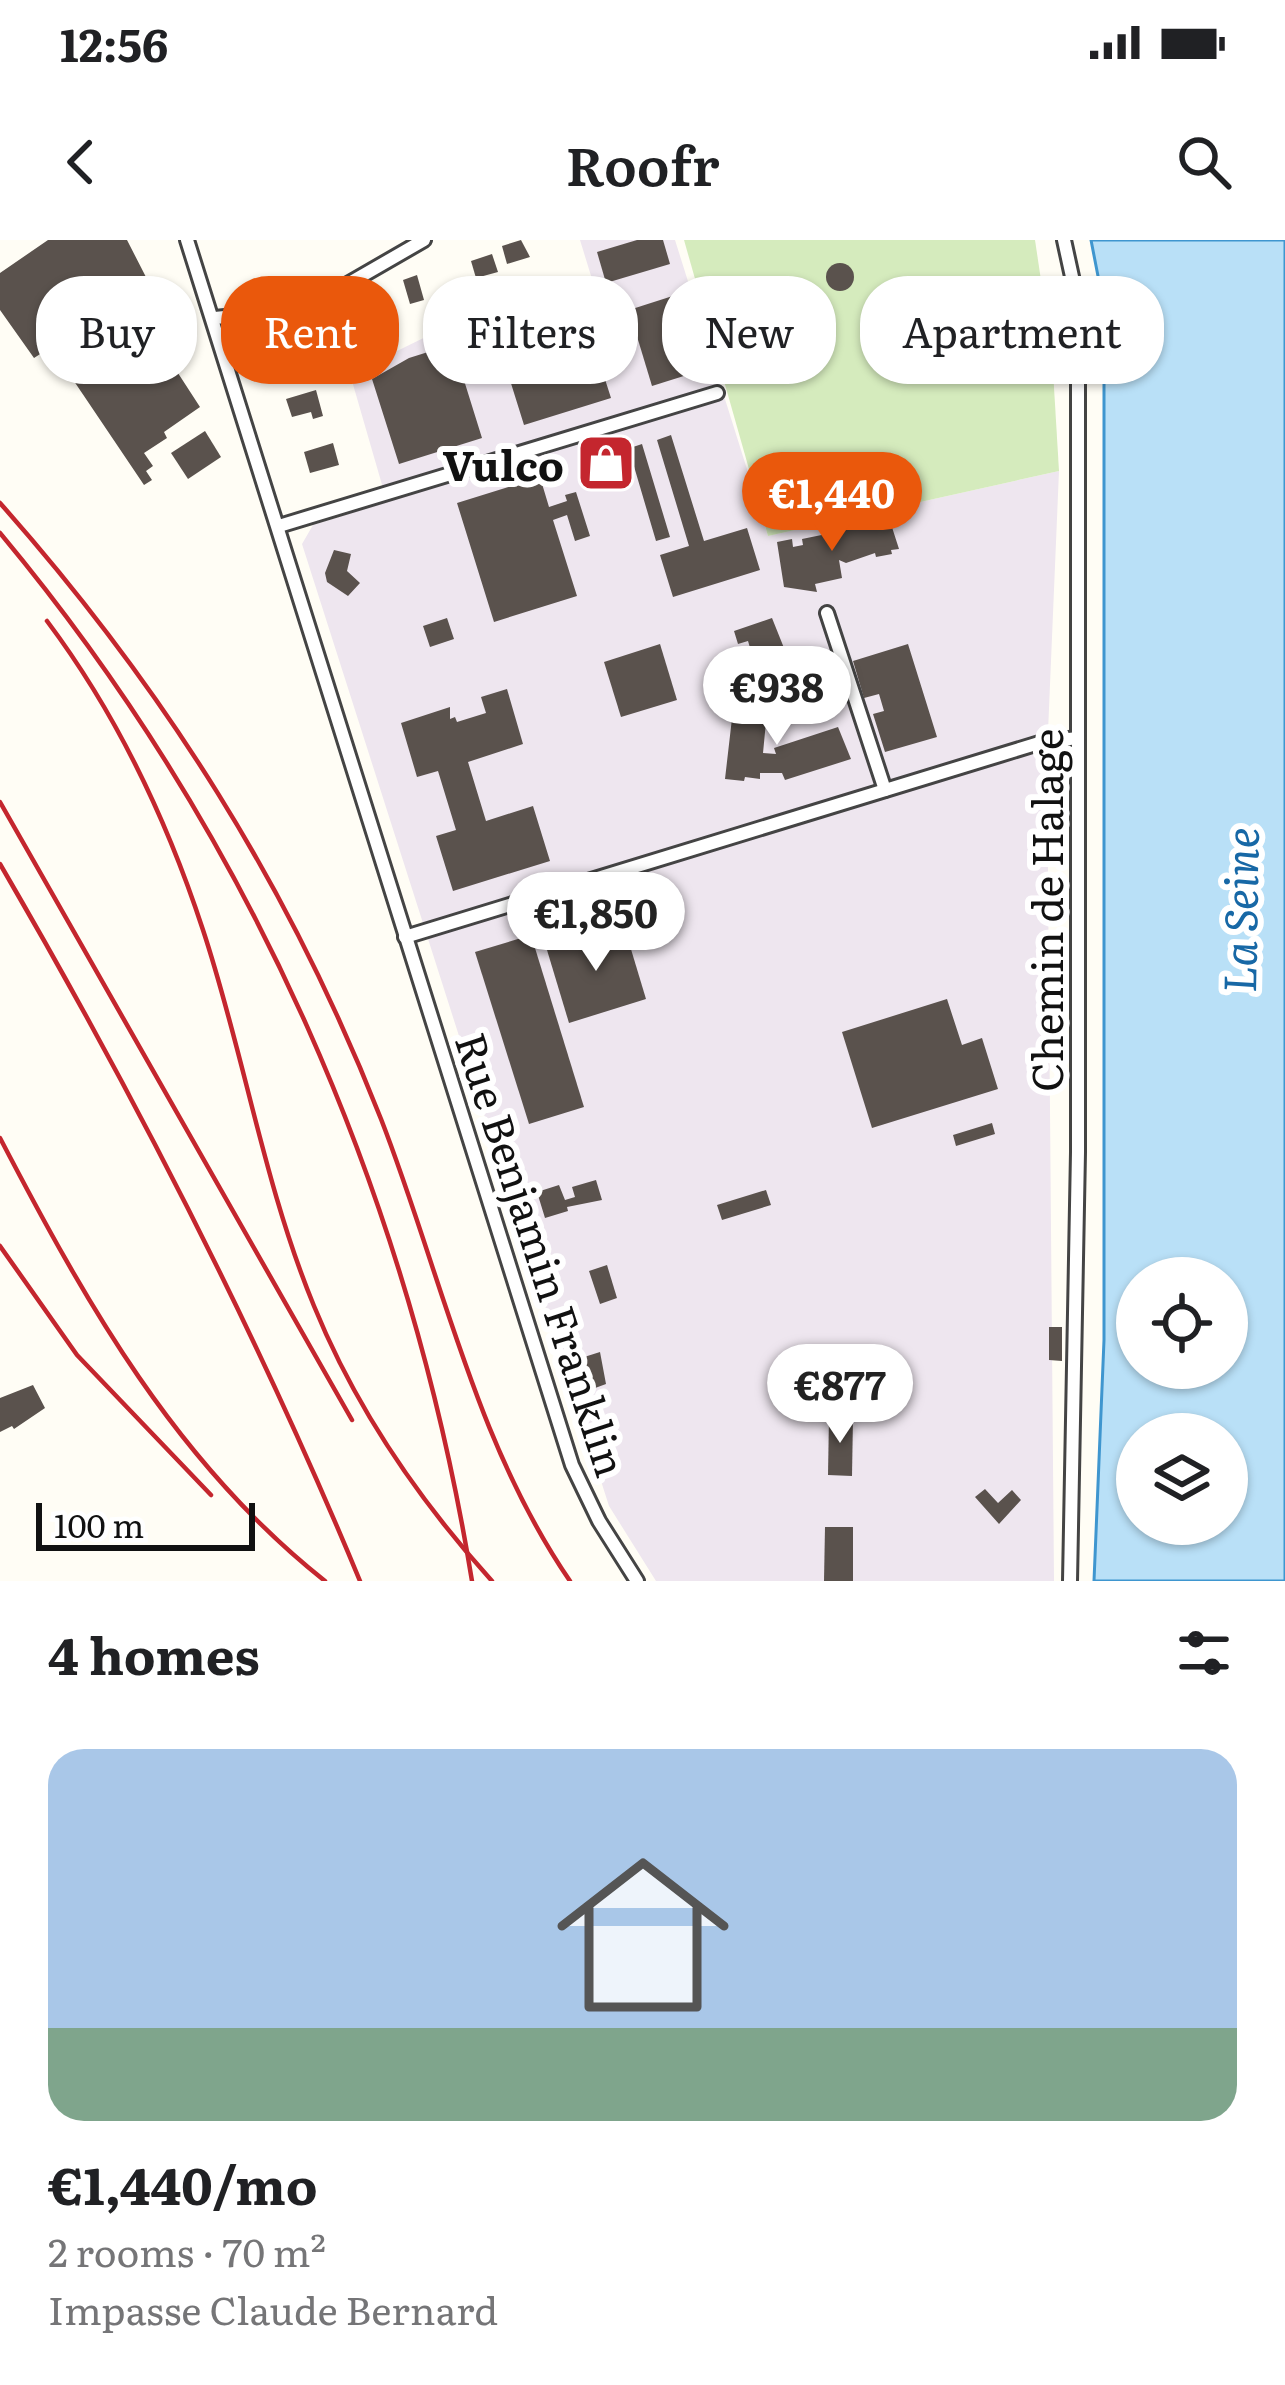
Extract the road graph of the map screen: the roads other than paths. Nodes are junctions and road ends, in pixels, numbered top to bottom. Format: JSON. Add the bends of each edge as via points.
{"nodes":[{"id":1,"x":188,"y":240,"type":"edge"},
{"id":2,"x":424,"y":240,"type":"edge"},
{"id":3,"x":1064,"y":240,"type":"edge"},
{"id":4,"x":215,"y":318,"type":"junction"},
{"id":5,"x":717,"y":393,"type":"dead end"},
{"id":6,"x":279,"y":526,"type":"junction"},
{"id":7,"x":827,"y":613,"type":"dead end"},
{"id":8,"x":1077,"y":738,"type":"junction"},
{"id":9,"x":885,"y":790,"type":"junction"},
{"id":10,"x":405,"y":938,"type":"junction"},
{"id":11,"x":637,"y":1581,"type":"edge"},
{"id":12,"x":1070,"y":1581,"type":"edge"}],
"edges":[{"from":1,"to":4,"type":"street","name":"Rue Benjamin Franklin"},
{"from":2,"to":4,"type":"street","via":[[320,300]]},
{"from":3,"to":8,"type":"street","name":"Chemin de Halage","via":[[1078,348]]},
{"from":4,"to":6,"type":"street","name":"Rue Benjamin Franklin"},
{"from":5,"to":6,"type":"street"},
{"from":6,"to":10,"type":"street","name":"Rue Benjamin Franklin"},
{"from":7,"to":9,"type":"street"},
{"from":8,"to":9,"type":"street","via":[[1039,742]]},
{"from":8,"to":12,"type":"street","name":"Chemin de Halage"},
{"from":9,"to":10,"type":"street"},
{"from":10,"to":11,"type":"street","name":"Rue Benjamin Franklin","via":[[572,1465]]}]}
